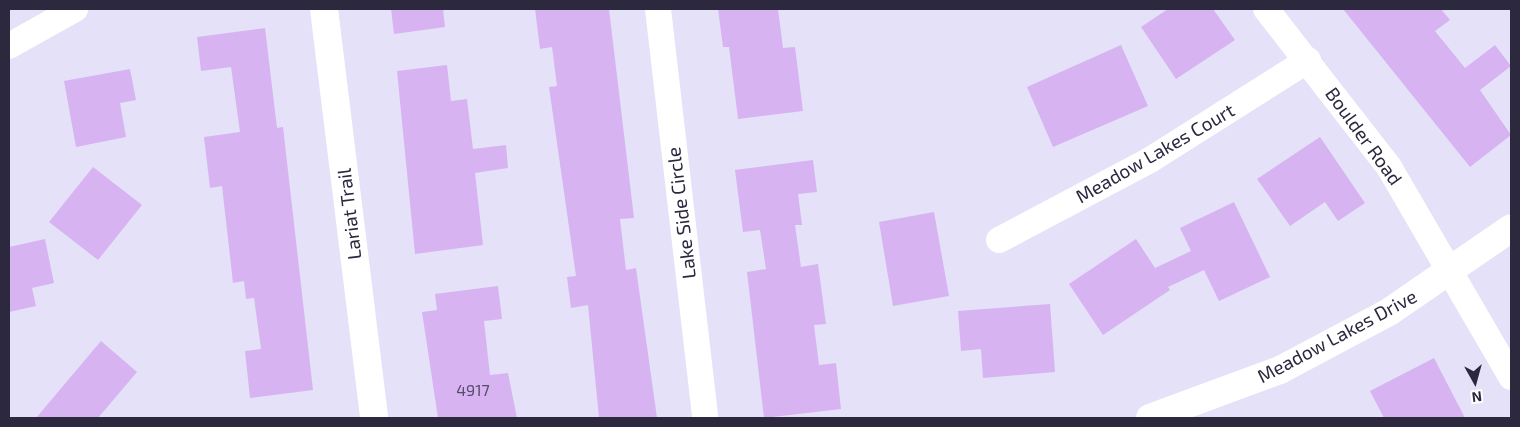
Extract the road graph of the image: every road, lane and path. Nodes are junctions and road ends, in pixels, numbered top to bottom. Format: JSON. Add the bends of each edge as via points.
{"nodes":[{"id":1,"x":75,"y":9,"type":"edge"},
{"id":2,"x":324,"y":9,"type":"edge"},
{"id":3,"x":658,"y":9,"type":"edge"},
{"id":4,"x":1266,"y":9,"type":"edge"},
{"id":5,"x":9,"y":46,"type":"edge"},
{"id":6,"x":1308,"y":60,"type":"junction"},
{"id":7,"x":1511,"y":228,"type":"edge"},
{"id":8,"x":999,"y":240,"type":"dead end"},
{"id":9,"x":1452,"y":271,"type":"junction"},
{"id":10,"x":1511,"y":377,"type":"edge"},
{"id":11,"x":374,"y":418,"type":"edge"},
{"id":12,"x":705,"y":418,"type":"edge"},
{"id":13,"x":1150,"y":418,"type":"edge"}],
"edges":[{"from":1,"to":5,"type":"street"},
{"from":2,"to":11,"type":"street","name":"Lariat Trail"},
{"from":3,"to":12,"type":"street","name":"Lake Side Circle"},
{"from":4,"to":6,"type":"street","name":"Boulder Road"},
{"from":6,"to":8,"type":"street","name":"Meadow Lakes Court","via":[[1150,160]]},
{"from":6,"to":9,"type":"street","name":"Boulder Road","via":[[1389,167]]},
{"from":7,"to":9,"type":"street","name":"Meadow Lakes Drive"},
{"from":9,"to":10,"type":"street","name":"Boulder Road"},
{"from":9,"to":13,"type":"street","name":"Meadow Lakes Drive","via":[[1389,312],[1280,370]]}]}
